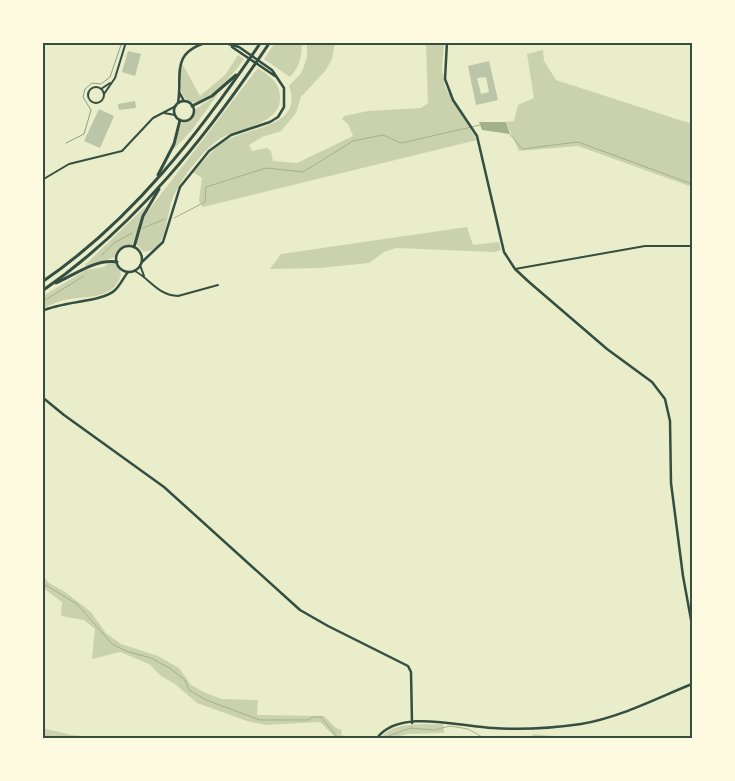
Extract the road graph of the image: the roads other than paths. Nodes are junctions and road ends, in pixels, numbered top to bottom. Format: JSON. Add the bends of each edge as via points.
{"nodes":[{"id":1,"x":126,"y":42,"type":"edge"},
{"id":2,"x":208,"y":42,"type":"edge"},
{"id":3,"x":222,"y":42,"type":"edge"},
{"id":4,"x":261,"y":42,"type":"edge"},
{"id":5,"x":270,"y":42,"type":"edge"},
{"id":6,"x":447,"y":42,"type":"edge"},
{"id":7,"x":242,"y":70,"type":"junction"},
{"id":8,"x":112,"y":82,"type":"junction"},
{"id":9,"x":101,"y":89,"type":"junction"},
{"id":10,"x":179,"y":90,"type":"junction"},
{"id":11,"x":104,"y":94,"type":"junction"},
{"id":12,"x":184,"y":101,"type":"junction"},
{"id":13,"x":177,"y":104,"type":"junction"},
{"id":14,"x":192,"y":106,"type":"junction"},
{"id":15,"x":164,"y":113,"type":"junction"},
{"id":16,"x":175,"y":115,"type":"junction"},
{"id":17,"x":180,"y":120,"type":"junction"},
{"id":18,"x":42,"y":180,"type":"edge"},
{"id":19,"x":155,"y":180,"type":"junction"},
{"id":20,"x":163,"y":182,"type":"junction"},
{"id":21,"x":692,"y":246,"type":"edge"},
{"id":22,"x":134,"y":247,"type":"junction"},
{"id":23,"x":141,"y":253,"type":"junction"},
{"id":24,"x":151,"y":254,"type":"junction"},
{"id":25,"x":117,"y":262,"type":"junction"},
{"id":26,"x":141,"y":264,"type":"junction"},
{"id":27,"x":122,"y":269,"type":"junction"},
{"id":28,"x":515,"y":269,"type":"junction"},
{"id":29,"x":135,"y":271,"type":"junction"},
{"id":30,"x":128,"y":272,"type":"junction"},
{"id":31,"x":144,"y":276,"type":"junction"},
{"id":32,"x":122,"y":279,"type":"junction"},
{"id":33,"x":42,"y":282,"type":"edge"},
{"id":34,"x":51,"y":285,"type":"junction"},
{"id":35,"x":218,"y":285,"type":"dead end"},
{"id":36,"x":42,"y":291,"type":"edge"},
{"id":37,"x":42,"y":311,"type":"edge"},
{"id":38,"x":42,"y":397,"type":"edge"},
{"id":39,"x":692,"y":625,"type":"edge"},
{"id":40,"x":692,"y":684,"type":"edge"},
{"id":41,"x":412,"y":723,"type":"junction"},
{"id":42,"x":378,"y":737,"type":"edge"}],
"edges":[{"from":1,"to":8,"type":"street"},
{"from":2,"to":10,"type":"street","via":[[183,58],[178,73]]},
{"from":3,"to":24,"type":"street","via":[[268,70],[283,84],[286,94],[281,112],[270,122],[231,135],[209,151],[180,188],[163,242]]},
{"from":4,"to":7,"type":"highway"},
{"from":5,"to":20,"type":"highway","via":[[214,121]]},
{"from":6,"to":28,"type":"street","via":[[444,79],[453,100],[478,136],[504,252]]},
{"from":7,"to":14,"type":"highway","via":[[212,96]]},
{"from":7,"to":19,"type":"highway"},
{"from":8,"to":9,"type":"street"},
{"from":8,"to":11,"type":"street"},
{"from":9,"to":11,"type":"street"},
{"from":9,"to":11,"type":"street","via":[[91,90],[90,99],[99,102]]},
{"from":10,"to":12,"type":"street"},
{"from":10,"to":13,"type":"street"},
{"from":12,"to":13,"type":"street"},
{"from":12,"to":14,"type":"street"},
{"from":13,"to":15,"type":"street"},
{"from":13,"to":16,"type":"street"},
{"from":14,"to":17,"type":"street","via":[[191,118]]},
{"from":15,"to":16,"type":"street"},
{"from":15,"to":18,"type":"street","via":[[153,118],[122,151],[69,164]]},
{"from":16,"to":17,"type":"street"},
{"from":17,"to":19,"type":"highway","via":[[174,144]]},
{"from":19,"to":33,"type":"highway","via":[[100,237]]},
{"from":20,"to":22,"type":"highway","via":[[143,216]]},
{"from":20,"to":34,"type":"highway","via":[[105,242]]},
{"from":21,"to":28,"type":"street","via":[[645,246]]},
{"from":22,"to":23,"type":"street"},
{"from":22,"to":25,"type":"street","via":[[120,250]]},
{"from":23,"to":24,"type":"street"},
{"from":23,"to":26,"type":"street"},
{"from":24,"to":26,"type":"street"},
{"from":25,"to":27,"type":"street"},
{"from":25,"to":34,"type":"highway","via":[[89,267]]},
{"from":26,"to":29,"type":"street"},
{"from":26,"to":31,"type":"street"},
{"from":27,"to":30,"type":"street"},
{"from":27,"to":32,"type":"street"},
{"from":28,"to":39,"type":"street","via":[[607,349],[652,382],[666,400],[672,483]]},
{"from":29,"to":30,"type":"street"},
{"from":29,"to":31,"type":"street"},
{"from":30,"to":32,"type":"street"},
{"from":31,"to":35,"type":"street","via":[[157,290],[172,296]]},
{"from":32,"to":37,"type":"street","via":[[117,289],[107,296],[61,304]]},
{"from":34,"to":36,"type":"highway"},
{"from":38,"to":41,"type":"street","via":[[164,487],[300,610],[408,666],[411,672]]},
{"from":40,"to":41,"type":"street","via":[[581,724],[506,728],[458,722]]},
{"from":41,"to":42,"type":"street","via":[[395,725]]}]}
